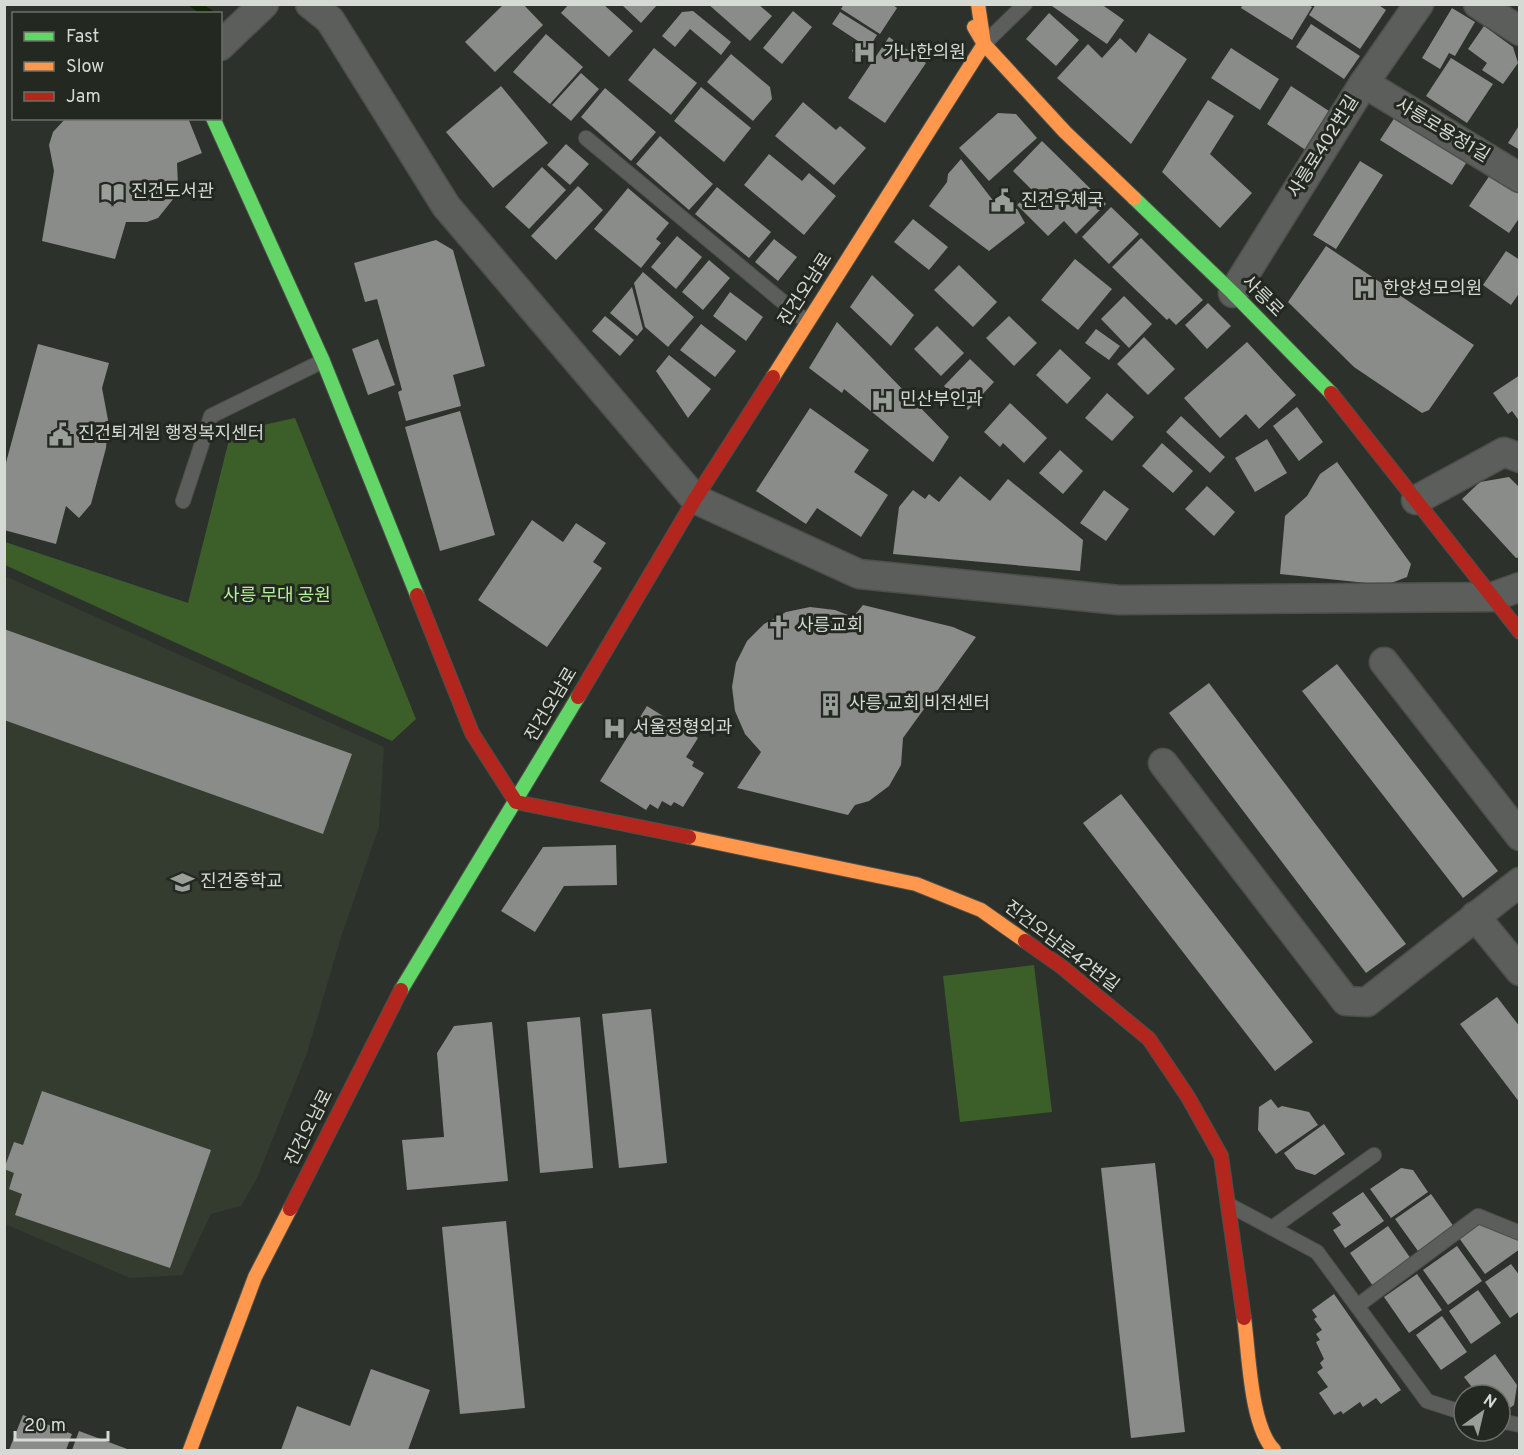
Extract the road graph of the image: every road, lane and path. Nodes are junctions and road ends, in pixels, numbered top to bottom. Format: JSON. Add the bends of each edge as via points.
{"nodes":[{"id":1,"x":310,"y":4,"type":"edge"},
{"id":2,"x":978,"y":4,"type":"edge"},
{"id":3,"x":1025,"y":4,"type":"edge"},
{"id":4,"x":1419,"y":4,"type":"edge"},
{"id":5,"x":1478,"y":4,"type":"edge"},
{"id":6,"x":262,"y":7,"type":"edge"},
{"id":7,"x":967,"y":14,"type":"dead end"},
{"id":8,"x":1520,"y":31,"type":"edge"},
{"id":9,"x":222,"y":44,"type":"edge"},
{"id":10,"x":984,"y":44,"type":"junction"},
{"id":11,"x":1364,"y":84,"type":"junction"},
{"id":12,"x":214,"y":120,"type":"edge"},
{"id":13,"x":586,"y":138,"type":"dead end"},
{"id":14,"x":1520,"y":178,"type":"edge"},
{"id":15,"x":1233,"y":293,"type":"junction"},
{"id":16,"x":807,"y":322,"type":"junction"},
{"id":17,"x":322,"y":361,"type":"junction"},
{"id":18,"x":1520,"y":458,"type":"edge"},
{"id":19,"x":695,"y":499,"type":"junction"},
{"id":20,"x":1416,"y":500,"type":"junction"},
{"id":21,"x":183,"y":501,"type":"dead end"},
{"id":22,"x":1520,"y":587,"type":"edge"},
{"id":23,"x":1492,"y":597,"type":"junction"},
{"id":24,"x":1520,"y":632,"type":"edge"},
{"id":25,"x":1384,"y":662,"type":"dead end"},
{"id":26,"x":1163,"y":763,"type":"dead end"},
{"id":27,"x":516,"y":802,"type":"junction"},
{"id":28,"x":1520,"y":836,"type":"edge"},
{"id":29,"x":1520,"y":882,"type":"edge"},
{"id":30,"x":1475,"y":916,"type":"junction"},
{"id":31,"x":1520,"y":971,"type":"edge"},
{"id":32,"x":1374,"y":1155,"type":"dead end"},
{"id":33,"x":1227,"y":1204,"type":"junction"},
{"id":34,"x":1272,"y":1228,"type":"junction"},
{"id":35,"x":1520,"y":1233,"type":"edge"},
{"id":36,"x":1357,"y":1306,"type":"junction"},
{"id":37,"x":1452,"y":1409,"type":"edge"},
{"id":38,"x":190,"y":1450,"type":"edge"},
{"id":39,"x":1274,"y":1450,"type":"edge"}],
"edges":[{"from":1,"to":19,"type":"street","via":[[330,20],[446,206]]},
{"from":2,"to":10,"type":"street"},
{"from":3,"to":10,"type":"lane"},
{"from":4,"to":11,"type":"street","name":"사릉로402번길"},
{"from":5,"to":8,"type":"street"},
{"from":6,"to":9,"type":"street"},
{"from":7,"to":10,"type":"street","name":"사릉로"},
{"from":10,"to":15,"type":"street","name":"사릉로","via":[[1065,132]]},
{"from":10,"to":16,"type":"street","name":"진건오남로"},
{"from":11,"to":14,"type":"street","name":"사릉로용정1길"},
{"from":11,"to":15,"type":"street","name":"사릉로402번길"},
{"from":12,"to":17,"type":"street"},
{"from":13,"to":16,"type":"lane"},
{"from":15,"to":20,"type":"street","name":"사릉로","via":[[1337,399]]},
{"from":16,"to":19,"type":"street","name":"진건오남로"},
{"from":17,"to":21,"type":"lane","via":[[211,416]]},
{"from":17,"to":27,"type":"street","via":[[472,733]]},
{"from":18,"to":20,"type":"street","via":[[1504,452]]},
{"from":19,"to":23,"type":"street","via":[[859,574],[1119,600]]},
{"from":19,"to":27,"type":"street","name":"진건오남로"},
{"from":20,"to":23,"type":"street","name":"사릉로"},
{"from":22,"to":23,"type":"street"},
{"from":23,"to":24,"type":"street","name":"사릉로"},
{"from":25,"to":28,"type":"street"},
{"from":26,"to":30,"type":"street","via":[[1346,1000],[1367,1002]]},
{"from":27,"to":33,"type":"street","name":"진건오남로42번길","via":[[916,885],[981,910],[1062,967],[1149,1039],[1221,1156]]},
{"from":27,"to":38,"type":"street","name":"진건오남로","via":[[414,964],[255,1277]]},
{"from":29,"to":30,"type":"street"},
{"from":30,"to":31,"type":"street"},
{"from":32,"to":34,"type":"lane"},
{"from":33,"to":34,"type":"lane"},
{"from":33,"to":39,"type":"street","name":"진건오남로42번길","via":[[1257,1412],[1267,1443]]},
{"from":34,"to":36,"type":"lane","via":[[1317,1252]]},
{"from":35,"to":36,"type":"lane","via":[[1478,1216]]},
{"from":36,"to":37,"type":"lane","via":[[1427,1401]]}]}
